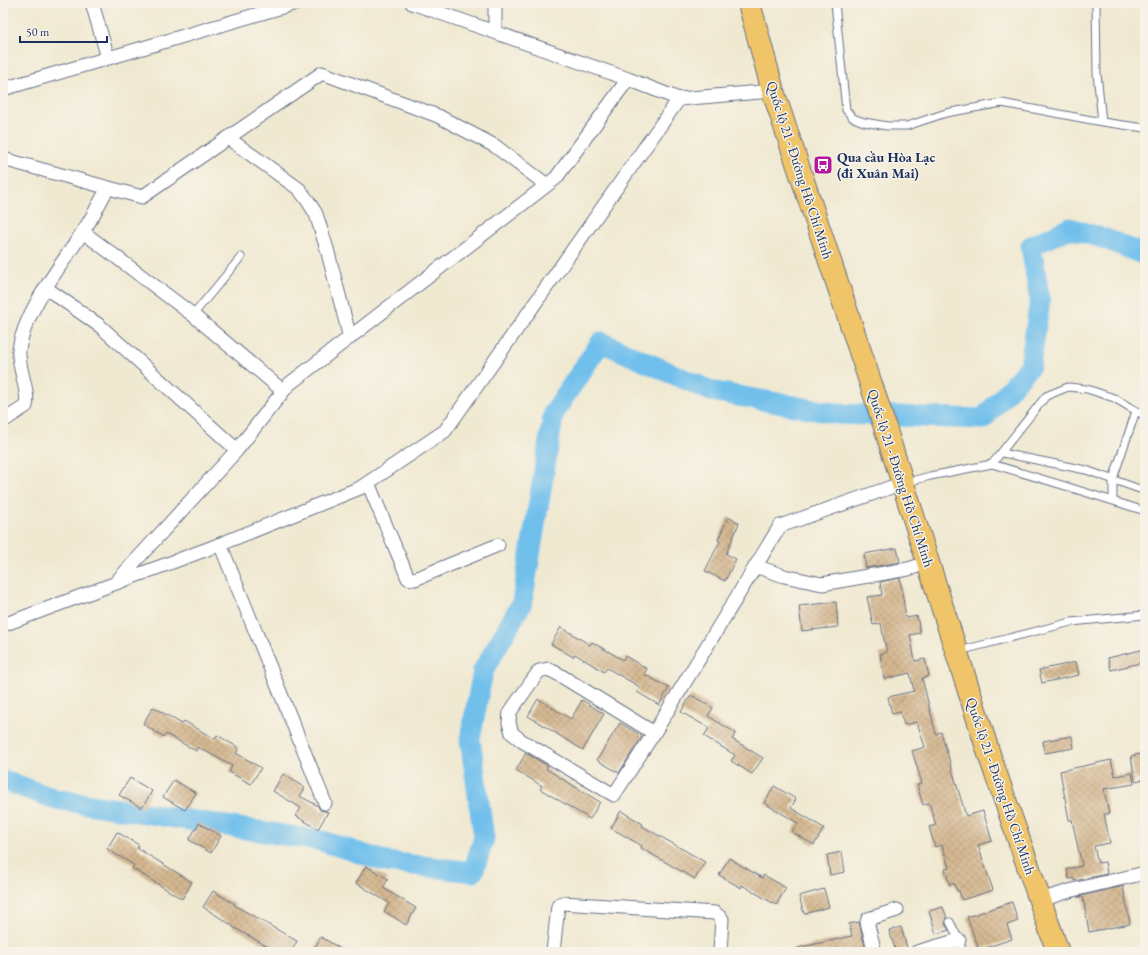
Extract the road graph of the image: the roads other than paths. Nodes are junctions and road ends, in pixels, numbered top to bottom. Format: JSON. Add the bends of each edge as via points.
{"nodes":[{"id":1,"x":92,"y":3,"type":"edge"},
{"id":2,"x":299,"y":3,"type":"edge"},
{"id":3,"x":412,"y":3,"type":"edge"},
{"id":4,"x":495,"y":3,"type":"edge"},
{"id":5,"x":749,"y":3,"type":"edge"},
{"id":6,"x":835,"y":3,"type":"edge"},
{"id":7,"x":1096,"y":3,"type":"edge"},
{"id":8,"x":495,"y":32,"type":"junction"},
{"id":9,"x":108,"y":58,"type":"junction"},
{"id":10,"x":628,"y":80,"type":"junction"},
{"id":11,"x":3,"y":89,"type":"edge"},
{"id":12,"x":773,"y":91,"type":"junction"},
{"id":13,"x":679,"y":99,"type":"junction"},
{"id":14,"x":1102,"y":122,"type":"junction"},
{"id":15,"x":1145,"y":128,"type":"edge"},
{"id":16,"x":228,"y":138,"type":"junction"},
{"id":17,"x":3,"y":159,"type":"edge"},
{"id":18,"x":547,"y":185,"type":"junction"},
{"id":19,"x":108,"y":188,"type":"junction"},
{"id":20,"x":83,"y":232,"type":"junction"},
{"id":21,"x":241,"y":257,"type":"dead end"},
{"id":22,"x":46,"y":288,"type":"junction"},
{"id":23,"x":193,"y":314,"type":"junction"},
{"id":24,"x":350,"y":338,"type":"junction"},
{"id":25,"x":283,"y":391,"type":"junction"},
{"id":26,"x":1136,"y":411,"type":"junction"},
{"id":27,"x":1145,"y":416,"type":"edge"},
{"id":28,"x":3,"y":421,"type":"edge"},
{"id":29,"x":237,"y":450,"type":"junction"},
{"id":30,"x":1002,"y":453,"type":"junction"},
{"id":31,"x":992,"y":464,"type":"junction"},
{"id":32,"x":1113,"y":479,"type":"junction"},
{"id":33,"x":368,"y":483,"type":"junction"},
{"id":34,"x":903,"y":483,"type":"junction"},
{"id":35,"x":1145,"y":491,"type":"edge"},
{"id":36,"x":1113,"y":501,"type":"junction"},
{"id":37,"x":1145,"y":511,"type":"edge"},
{"id":38,"x":220,"y":544,"type":"junction"},
{"id":39,"x":498,"y":545,"type":"dead end"},
{"id":40,"x":928,"y":563,"type":"junction"},
{"id":41,"x":755,"y":566,"type":"junction"},
{"id":42,"x":116,"y":583,"type":"junction"},
{"id":43,"x":1145,"y":615,"type":"edge"},
{"id":44,"x":3,"y":625,"type":"edge"},
{"id":45,"x":956,"y":652,"type":"junction"},
{"id":46,"x":654,"y":733,"type":"junction"},
{"id":47,"x":325,"y":803,"type":"dead end"},
{"id":48,"x":1141,"y":874,"type":"dead end"},
{"id":49,"x":1040,"y":900,"type":"junction"},
{"id":50,"x":897,"y":910,"type":"dead end"},
{"id":51,"x":950,"y":922,"type":"dead end"},
{"id":52,"x":961,"y":946,"type":"edge"},
{"id":53,"x":553,"y":952,"type":"edge"},
{"id":54,"x":720,"y":952,"type":"edge"},
{"id":55,"x":875,"y":952,"type":"edge"},
{"id":56,"x":917,"y":952,"type":"edge"},
{"id":57,"x":1058,"y":952,"type":"edge"}],
"edges":[{"from":1,"to":9,"type":"street"},
{"from":2,"to":9,"type":"street"},
{"from":3,"to":8,"type":"street"},
{"from":4,"to":8,"type":"street"},
{"from":5,"to":12,"type":"highway","name":"Quốc lộ 21 - Đường Hồ Chí Minh"},
{"from":6,"to":14,"type":"lane","via":[[846,110],[852,118],[887,126],[907,126],[946,113],[1002,103]]},
{"from":7,"to":14,"type":"lane","via":[[1097,73]]},
{"from":8,"to":10,"type":"street"},
{"from":9,"to":11,"type":"street"},
{"from":10,"to":13,"type":"street"},
{"from":10,"to":18,"type":"street","via":[[556,178]]},
{"from":12,"to":13,"type":"street"},
{"from":12,"to":34,"type":"highway","name":"Quốc lộ 21 - Đường Hồ Chí Minh"},
{"from":13,"to":33,"type":"street","via":[[445,431]]},
{"from":14,"to":15,"type":"lane"},
{"from":16,"to":18,"type":"street","via":[[322,73],[438,116],[495,146]]},
{"from":16,"to":19,"type":"street","via":[[142,197]]},
{"from":16,"to":24,"type":"street","via":[[299,190],[316,214],[328,249]]},
{"from":17,"to":19,"type":"street"},
{"from":18,"to":24,"type":"street"},
{"from":19,"to":20,"type":"street"},
{"from":20,"to":22,"type":"street"},
{"from":20,"to":23,"type":"street"},
{"from":21,"to":23,"type":"lane"},
{"from":22,"to":28,"type":"street","via":[[26,324],[19,349],[27,404]]},
{"from":22,"to":29,"type":"street","via":[[100,326]]},
{"from":23,"to":25,"type":"street"},
{"from":24,"to":25,"type":"street"},
{"from":25,"to":29,"type":"street"},
{"from":26,"to":27,"type":"lane"},
{"from":26,"to":30,"type":"lane","via":[[1114,398],[1087,389],[1068,387],[1046,396]]},
{"from":26,"to":32,"type":"lane"},
{"from":29,"to":42,"type":"street"},
{"from":30,"to":31,"type":"lane"},
{"from":30,"to":32,"type":"lane","via":[[1086,470]]},
{"from":31,"to":34,"type":"lane"},
{"from":31,"to":36,"type":"lane"},
{"from":32,"to":35,"type":"lane"},
{"from":32,"to":36,"type":"lane"},
{"from":33,"to":38,"type":"street"},
{"from":33,"to":39,"type":"street","via":[[408,578],[415,579]]},
{"from":34,"to":40,"type":"highway","name":"Quốc lộ 21 - Đường Hồ Chí Minh"},
{"from":34,"to":41,"type":"street","via":[[780,526]]},
{"from":36,"to":37,"type":"lane"},
{"from":38,"to":42,"type":"street"},
{"from":38,"to":47,"type":"street"},
{"from":40,"to":41,"type":"street","via":[[822,584],[784,576]]},
{"from":40,"to":45,"type":"highway","name":"Quốc lộ 21 - Đường Hồ Chí Minh"},
{"from":41,"to":46,"type":"street"},
{"from":42,"to":44,"type":"street"},
{"from":43,"to":45,"type":"lane","via":[[1071,622]]},
{"from":45,"to":49,"type":"highway","name":"Quốc lộ 21 - Đường Hồ Chí Minh"},
{"from":46,"to":46,"type":"street","via":[[614,795],[522,741],[512,733],[509,723],[510,712],[539,671],[548,669]]},
{"from":48,"to":49,"type":"street"},
{"from":49,"to":57,"type":"highway","name":"Quốc lộ 21 - Đường Hồ Chí Minh"},
{"from":50,"to":55,"type":"street","via":[[868,920]]},
{"from":51,"to":52,"type":"lane"},
{"from":52,"to":56,"type":"street"},
{"from":53,"to":54,"type":"street","via":[[558,906],[562,902],[715,913],[722,919]]}]}
